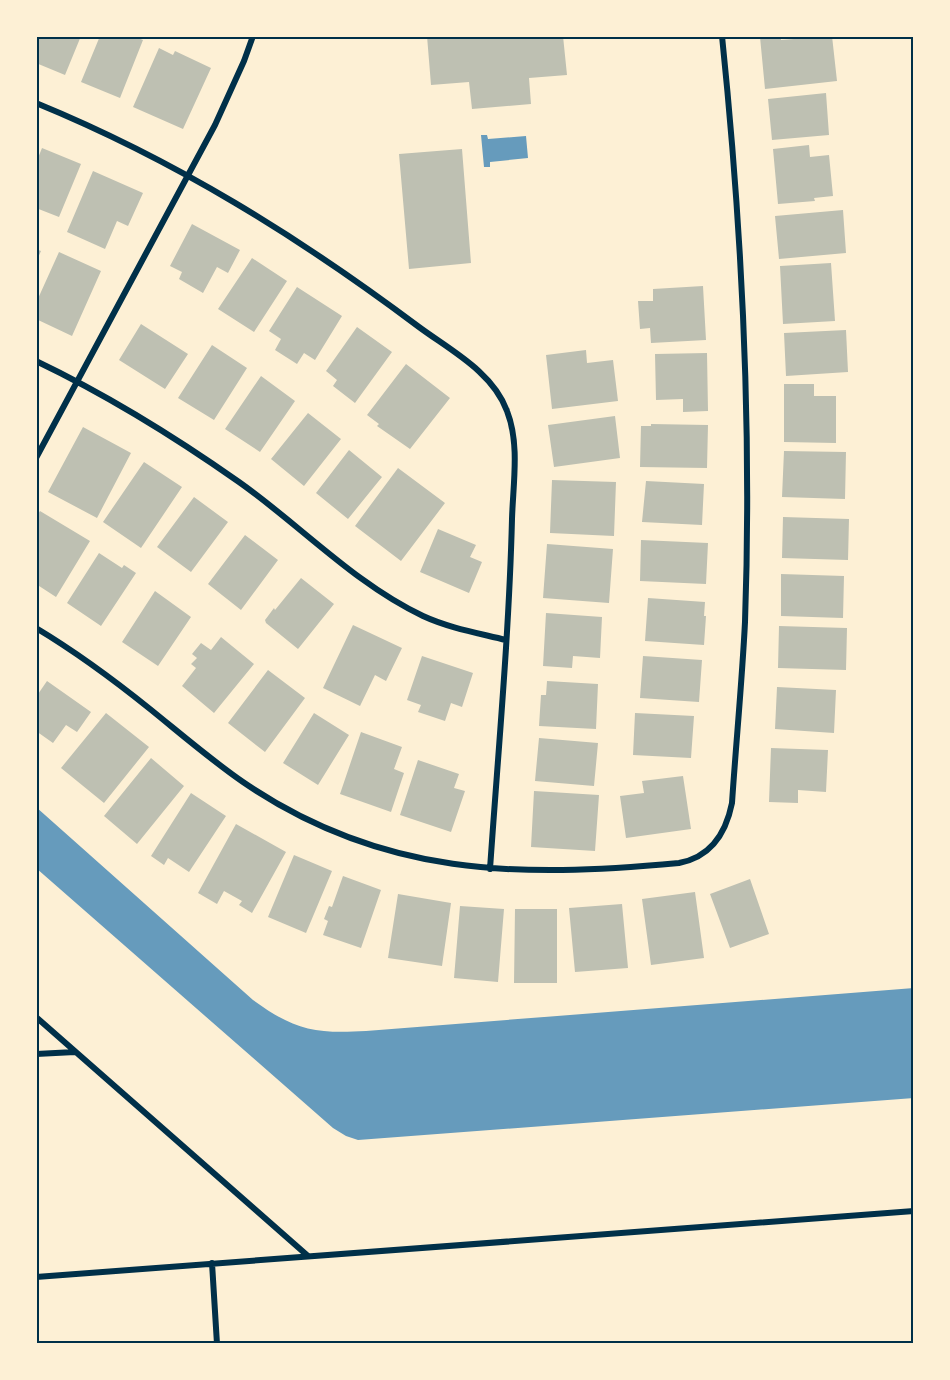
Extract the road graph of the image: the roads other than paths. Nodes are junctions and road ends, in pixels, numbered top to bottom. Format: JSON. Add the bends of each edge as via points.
{"nodes":[{"id":1,"x":253,"y":36,"type":"edge"},
{"id":2,"x":722,"y":36,"type":"edge"},
{"id":3,"x":36,"y":104,"type":"edge"},
{"id":4,"x":189,"y":175,"type":"junction"},
{"id":5,"x":36,"y":361,"type":"edge"},
{"id":6,"x":77,"y":381,"type":"junction"},
{"id":7,"x":36,"y":458,"type":"edge"},
{"id":8,"x":36,"y":628,"type":"edge"},
{"id":9,"x":506,"y":640,"type":"junction"},
{"id":10,"x":490,"y":869,"type":"junction"},
{"id":11,"x":36,"y":1017,"type":"edge"},
{"id":12,"x":75,"y":1052,"type":"junction"},
{"id":13,"x":36,"y":1054,"type":"edge"},
{"id":14,"x":914,"y":1211,"type":"edge"},
{"id":15,"x":308,"y":1256,"type":"junction"},
{"id":16,"x":212,"y":1263,"type":"junction"},
{"id":17,"x":36,"y":1277,"type":"edge"},
{"id":18,"x":218,"y":1344,"type":"edge"}],
"edges":[{"from":1,"to":4,"type":"street"},
{"from":2,"to":10,"type":"street","via":[[744,323],[747,466],[744,622],[732,803],[726,827],[716,843],[698,857],[679,863],[612,870]]},
{"from":3,"to":4,"type":"street"},
{"from":4,"to":6,"type":"street"},
{"from":4,"to":9,"type":"street","via":[[364,285],[480,372],[498,393],[507,411],[514,451]]},
{"from":5,"to":6,"type":"street"},
{"from":6,"to":7,"type":"street"},
{"from":6,"to":9,"type":"street","via":[[239,482],[384,595],[441,623]]},
{"from":8,"to":10,"type":"street","via":[[111,679],[206,755],[276,804],[379,848],[418,859]]},
{"from":9,"to":10,"type":"street"},
{"from":11,"to":12,"type":"street"},
{"from":12,"to":13,"type":"street"},
{"from":12,"to":15,"type":"street"},
{"from":14,"to":15,"type":"street"},
{"from":15,"to":16,"type":"street"},
{"from":16,"to":17,"type":"street"},
{"from":16,"to":18,"type":"street"}]}
